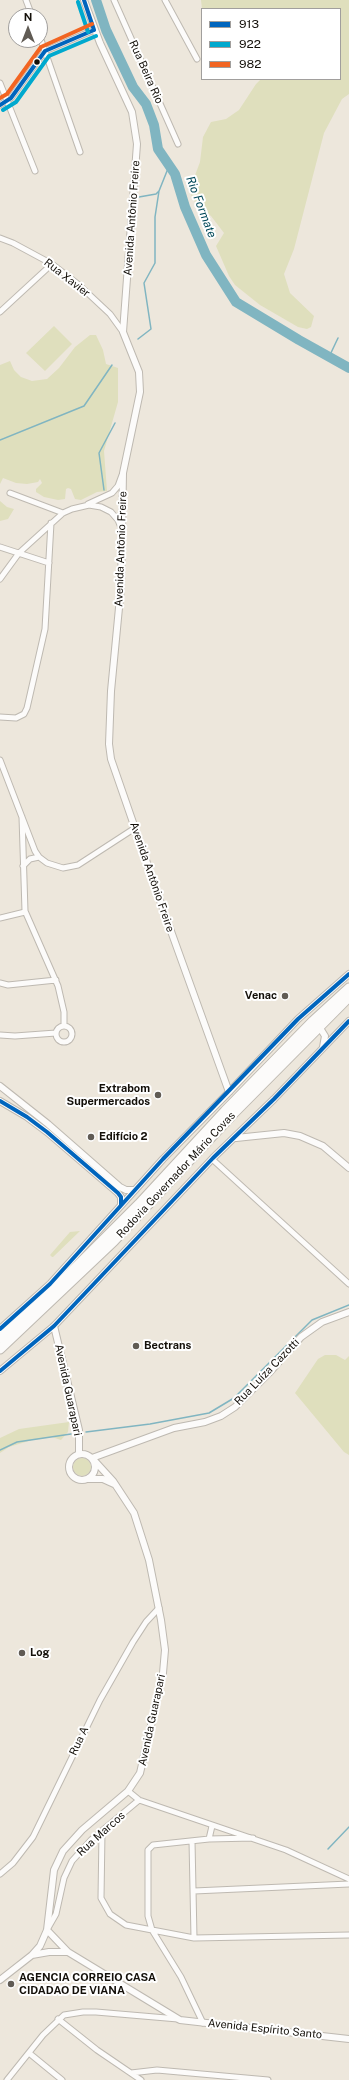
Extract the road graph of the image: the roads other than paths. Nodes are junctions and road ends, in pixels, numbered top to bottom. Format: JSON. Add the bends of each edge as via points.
{"nodes":[{"id":1,"x":84,"y":0,"type":"edge"},
{"id":2,"x":114,"y":0,"type":"edge"},
{"id":3,"x":165,"y":0,"type":"edge"},
{"id":4,"x":94,"y":30,"type":"junction"},
{"id":5,"x":44,"y":48,"type":"edge"},
{"id":6,"x":45,"y":51,"type":"junction"},
{"id":7,"x":197,"y":59,"type":"dead end"},
{"id":8,"x":0,"y":83,"type":"edge"},
{"id":9,"x":7,"y":102,"type":"junction"},
{"id":10,"x":0,"y":105,"type":"edge"},
{"id":11,"x":178,"y":144,"type":"dead end"},
{"id":12,"x":80,"y":152,"type":"dead end"},
{"id":13,"x":35,"y":171,"type":"dead end"},
{"id":14,"x":0,"y":238,"type":"edge"},
{"id":15,"x":52,"y":264,"type":"junction"},
{"id":16,"x":1,"y":309,"type":"edge"},
{"id":17,"x":123,"y":332,"type":"junction"},
{"id":18,"x":123,"y":473,"type":"junction"},
{"id":19,"x":10,"y":493,"type":"dead end"},
{"id":20,"x":85,"y":506,"type":"junction"},
{"id":21,"x":63,"y":513,"type":"junction"},
{"id":22,"x":52,"y":524,"type":"junction"},
{"id":23,"x":122,"y":531,"type":"junction"},
{"id":24,"x":0,"y":547,"type":"edge"},
{"id":25,"x":19,"y":553,"type":"junction"},
{"id":26,"x":50,"y":563,"type":"junction"},
{"id":27,"x":0,"y":579,"type":"edge"},
{"id":28,"x":0,"y":717,"type":"edge"},
{"id":29,"x":0,"y":760,"type":"edge"},
{"id":30,"x":22,"y":816,"type":"junction"},
{"id":31,"x":134,"y":828,"type":"junction"},
{"id":32,"x":39,"y":857,"type":"junction"},
{"id":33,"x":23,"y":866,"type":"junction"},
{"id":34,"x":25,"y":912,"type":"junction"},
{"id":35,"x":0,"y":918,"type":"edge"},
{"id":36,"x":349,"y":974,"type":"edge"},
{"id":37,"x":56,"y":980,"type":"junction"},
{"id":38,"x":0,"y":983,"type":"edge"},
{"id":39,"x":349,"y":988,"type":"edge"},
{"id":40,"x":349,"y":997,"type":"edge"},
{"id":41,"x":298,"y":1019,"type":"junction"},
{"id":42,"x":312,"y":1021,"type":"dead end"},
{"id":43,"x":349,"y":1021,"type":"edge"},
{"id":44,"x":64,"y":1025,"type":"junction"},
{"id":45,"x":320,"y":1028,"type":"dead end"},
{"id":46,"x":56,"y":1034,"type":"junction"},
{"id":47,"x":0,"y":1035,"type":"edge"},
{"id":48,"x":322,"y":1049,"type":"junction"},
{"id":49,"x":0,"y":1086,"type":"edge"},
{"id":50,"x":229,"y":1092,"type":"junction"},
{"id":51,"x":0,"y":1102,"type":"edge"},
{"id":52,"x":62,"y":1136,"type":"junction"},
{"id":53,"x":53,"y":1137,"type":"junction"},
{"id":54,"x":236,"y":1138,"type":"junction"},
{"id":55,"x":212,"y":1159,"type":"junction"},
{"id":56,"x":349,"y":1168,"type":"edge"},
{"id":57,"x":135,"y":1190,"type":"junction"},
{"id":58,"x":121,"y":1205,"type":"junction"},
{"id":59,"x":349,"y":1284,"type":"edge"},
{"id":60,"x":349,"y":1312,"type":"edge"},
{"id":61,"x":54,"y":1326,"type":"junction"},
{"id":62,"x":0,"y":1329,"type":"edge"},
{"id":63,"x":0,"y":1338,"type":"edge"},
{"id":64,"x":0,"y":1348,"type":"edge"},
{"id":65,"x":0,"y":1362,"type":"edge"},
{"id":66,"x":2,"y":1370,"type":"edge"},
{"id":67,"x":79,"y":1454,"type":"junction"},
{"id":68,"x":92,"y":1458,"type":"junction"},
{"id":69,"x":87,"y":1479,"type":"junction"},
{"id":70,"x":116,"y":1485,"type":"junction"},
{"id":71,"x":159,"y":1608,"type":"junction"},
{"id":72,"x":128,"y":1791,"type":"junction"},
{"id":73,"x":139,"y":1800,"type":"junction"},
{"id":74,"x":212,"y":1826,"type":"junction"},
{"id":75,"x":102,"y":1832,"type":"junction"},
{"id":76,"x":253,"y":1838,"type":"junction"},
{"id":77,"x":209,"y":1839,"type":"junction"},
{"id":78,"x":192,"y":1841,"type":"junction"},
{"id":79,"x":0,"y":1874,"type":"edge"},
{"id":80,"x":349,"y":1879,"type":"edge"},
{"id":81,"x":349,"y":1884,"type":"edge"},
{"id":82,"x":194,"y":1891,"type":"junction"},
{"id":83,"x":47,"y":1930,"type":"junction"},
{"id":84,"x":152,"y":1930,"type":"junction"},
{"id":85,"x":349,"y":1935,"type":"edge"},
{"id":86,"x":194,"y":1938,"type":"junction"},
{"id":87,"x":68,"y":1952,"type":"junction"},
{"id":88,"x":32,"y":1955,"type":"junction"},
{"id":89,"x":0,"y":1980,"type":"edge"},
{"id":90,"x":58,"y":2019,"type":"junction"},
{"id":91,"x":180,"y":2020,"type":"junction"},
{"id":92,"x":203,"y":2023,"type":"junction"},
{"id":93,"x":349,"y":2039,"type":"edge"},
{"id":94,"x":29,"y":2053,"type":"junction"},
{"id":95,"x":131,"y":2073,"type":"junction"},
{"id":96,"x":8,"y":2080,"type":"edge"},
{"id":97,"x":62,"y":2080,"type":"edge"},
{"id":98,"x":141,"y":2080,"type":"edge"},
{"id":99,"x":268,"y":2080,"type":"edge"}],
"edges":[{"from":1,"to":4,"type":"street","name":"Avenida Antônio Freire"},
{"from":2,"to":11,"type":"street","name":"Rua Beira Rio"},
{"from":3,"to":7,"type":"street"},
{"from":4,"to":6,"type":"street"},
{"from":4,"to":17,"type":"street","name":"Avenida Antônio Freire","via":[[127,101],[137,134]]},
{"from":5,"to":6,"type":"street"},
{"from":6,"to":9,"type":"street"},
{"from":6,"to":12,"type":"street"},
{"from":8,"to":9,"type":"street"},
{"from":9,"to":10,"type":"street"},
{"from":9,"to":13,"type":"street"},
{"from":14,"to":15,"type":"street","name":"Rua Xavier"},
{"from":15,"to":16,"type":"street"},
{"from":15,"to":17,"type":"street","name":"Rua Xavier","via":[[110,314]]},
{"from":17,"to":18,"type":"street","name":"Avenida Antônio Freire","via":[[139,372],[140,384],[139,402]]},
{"from":18,"to":20,"type":"street","via":[[112,493]]},
{"from":18,"to":23,"type":"street","name":"Avenida Antônio Freire"},
{"from":19,"to":21,"type":"street"},
{"from":20,"to":21,"type":"street","via":[[72,508]]},
{"from":20,"to":23,"type":"street","via":[[101,507],[111,512],[118,520]]},
{"from":21,"to":22,"type":"street"},
{"from":22,"to":25,"type":"street"},
{"from":22,"to":26,"type":"street"},
{"from":23,"to":31,"type":"street","name":"Avenida Antônio Freire","via":[[121,586],[111,691],[109,744],[114,772]]},
{"from":24,"to":25,"type":"street"},
{"from":25,"to":26,"type":"street"},
{"from":25,"to":27,"type":"street"},
{"from":26,"to":28,"type":"street","via":[[45,629],[27,708],[24,714],[16,718]]},
{"from":29,"to":30,"type":"street"},
{"from":30,"to":32,"type":"street"},
{"from":30,"to":33,"type":"street"},
{"from":31,"to":32,"type":"street","via":[[83,863],[73,867],[52,866]]},
{"from":31,"to":50,"type":"street","name":"Avenida Antônio Freire"},
{"from":32,"to":33,"type":"street","via":[[30,859]]},
{"from":33,"to":34,"type":"street"},
{"from":34,"to":35,"type":"street"},
{"from":34,"to":37,"type":"street"},
{"from":36,"to":41,"type":"street"},
{"from":37,"to":38,"type":"street"},
{"from":37,"to":44,"type":"street","via":[[64,1008]]},
{"from":39,"to":63,"type":"highway","name":"Rodovia Governador Mário Covas","via":[[274,1061],[139,1204],[47,1296]]},
{"from":40,"to":64,"type":"highway","name":"Rodovia Governador Mário Covas","via":[[234,1113],[114,1241]]},
{"from":41,"to":42,"type":"street"},
{"from":41,"to":50,"type":"street"},
{"from":43,"to":48,"type":"street"},
{"from":44,"to":46,"type":"street","via":[[58,1027]]},
{"from":44,"to":46,"type":"street","via":[[72,1030],[71,1039],[62,1042]]},
{"from":45,"to":48,"type":"street","via":[[325,1036]]},
{"from":46,"to":47,"type":"street"},
{"from":48,"to":54,"type":"street"},
{"from":49,"to":52,"type":"street"},
{"from":50,"to":57,"type":"street"},
{"from":51,"to":53,"type":"street","via":[[27,1117]]},
{"from":52,"to":53,"type":"street"},
{"from":52,"to":57,"type":"street","via":[[120,1187]]},
{"from":53,"to":58,"type":"street","via":[[118,1193]]},
{"from":54,"to":55,"type":"street"},
{"from":54,"to":56,"type":"street","via":[[284,1133],[300,1136],[323,1146]]},
{"from":55,"to":59,"type":"street"},
{"from":55,"to":61,"type":"street"},
{"from":57,"to":58,"type":"street"},
{"from":58,"to":62,"type":"street","via":[[50,1284]]},
{"from":60,"to":68,"type":"street","name":"Rua Luíza Cazotti","via":[[322,1322],[301,1337],[252,1390],[222,1416],[174,1428]]},
{"from":61,"to":66,"type":"street"},
{"from":61,"to":67,"type":"street","name":"Avenida Guarapari","via":[[78,1430]]},
{"from":65,"to":66,"type":"street"},
{"from":67,"to":68,"type":"street","via":[[86,1454]]},
{"from":67,"to":69,"type":"street","via":[[71,1460],[69,1471],[76,1479]]},
{"from":68,"to":69,"type":"street","via":[[96,1468],[93,1475]]},
{"from":68,"to":70,"type":"street","name":"Avenida Guarapari"},
{"from":69,"to":70,"type":"street","via":[[103,1479]]},
{"from":70,"to":71,"type":"street","name":"Avenida Guarapari","via":[[134,1513],[149,1560]]},
{"from":71,"to":72,"type":"street","name":"Avenida Guarapari","via":[[164,1650],[163,1673],[142,1767]]},
{"from":71,"to":79,"type":"street","name":"Rua A","via":[[133,1642],[100,1700],[33,1837],[13,1863]]},
{"from":72,"to":73,"type":"street"},
{"from":72,"to":83,"type":"street","name":"Avenida Guarapari","via":[[63,1850],[52,1877]]},
{"from":73,"to":74,"type":"street"},
{"from":73,"to":75,"type":"street","name":"Rua Marcos"},
{"from":74,"to":76,"type":"street"},
{"from":74,"to":77,"type":"street"},
{"from":75,"to":83,"type":"street","name":"Rua Marcos","via":[[72,1861],[64,1878],[56,1914]]},
{"from":75,"to":84,"type":"street","via":[[100,1889],[105,1907],[110,1914],[126,1925]]},
{"from":76,"to":77,"type":"street"},
{"from":76,"to":80,"type":"street","via":[[320,1864]]},
{"from":77,"to":78,"type":"street"},
{"from":78,"to":82,"type":"street"},
{"from":78,"to":84,"type":"street","via":[[153,1845],[148,1850],[148,1916]]},
{"from":81,"to":82,"type":"street"},
{"from":82,"to":86,"type":"street"},
{"from":83,"to":87,"type":"street","name":"Avenida Espírito Santo"},
{"from":83,"to":88,"type":"street","via":[[40,1946]]},
{"from":84,"to":86,"type":"street"},
{"from":84,"to":92,"type":"street","via":[[181,1976]]},
{"from":85,"to":86,"type":"street"},
{"from":87,"to":88,"type":"street"},
{"from":87,"to":91,"type":"street","name":"Avenida Espírito Santo"},
{"from":88,"to":89,"type":"street"},
{"from":90,"to":91,"type":"street","name":"Avenida Espírito Santo","via":[[70,2013],[83,2012]]},
{"from":90,"to":94,"type":"street"},
{"from":90,"to":95,"type":"street"},
{"from":91,"to":92,"type":"street","name":"Avenida Espírito Santo"},
{"from":92,"to":93,"type":"street","name":"Avenida Espírito Santo"},
{"from":94,"to":96,"type":"street"},
{"from":94,"to":97,"type":"street"},
{"from":95,"to":98,"type":"street"},
{"from":95,"to":99,"type":"street","via":[[157,2070]]}]}
